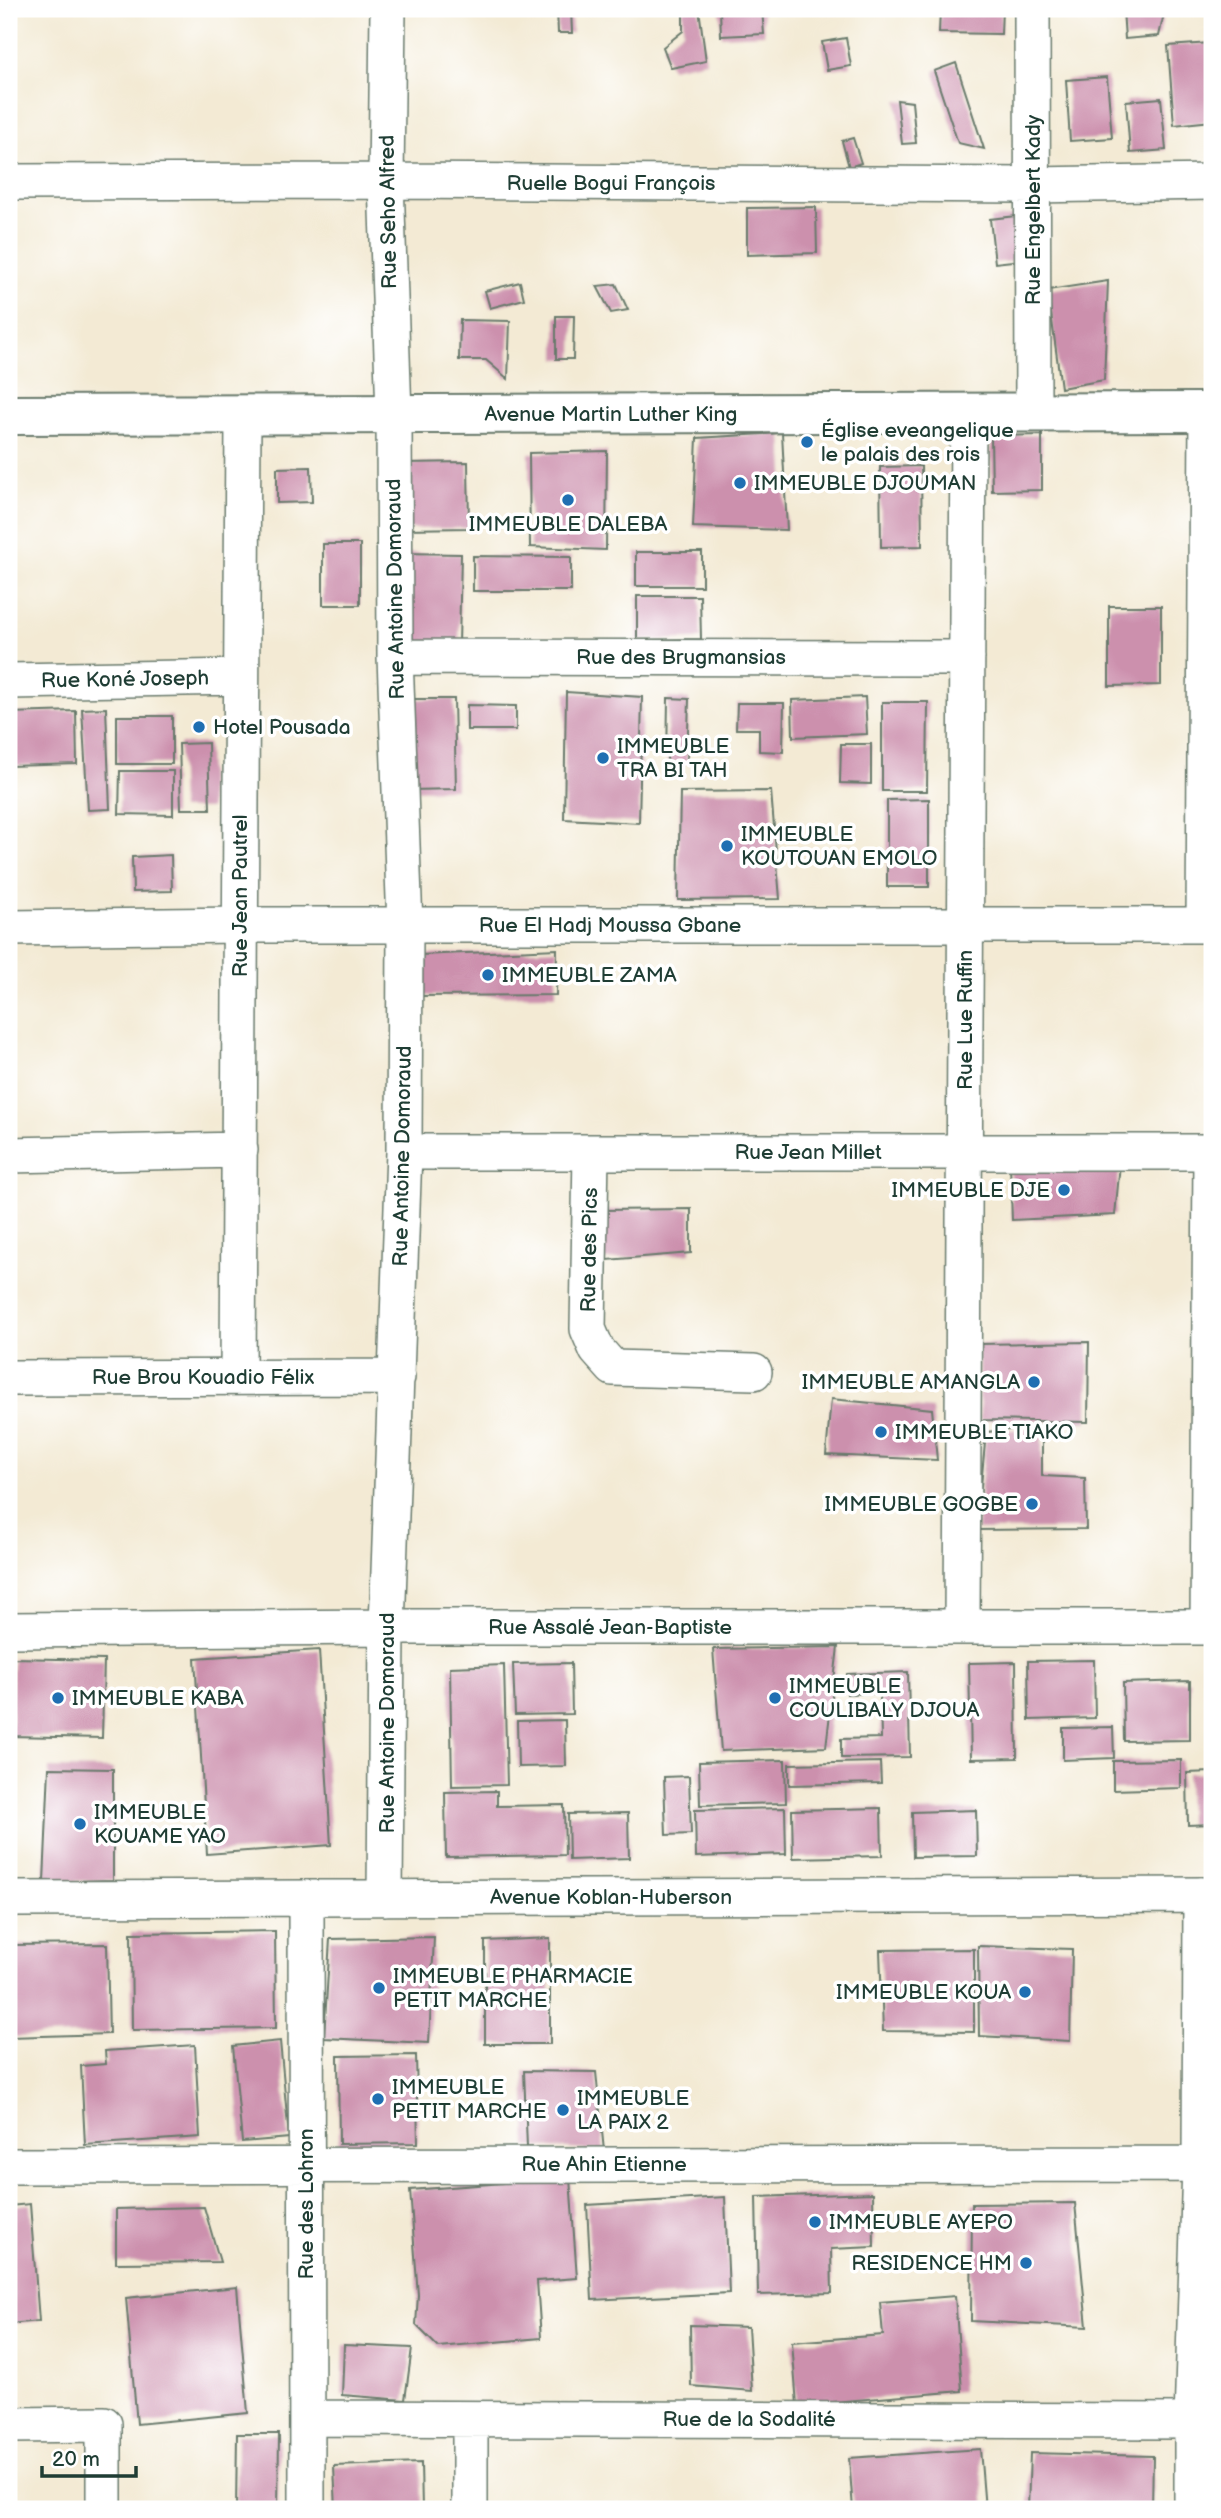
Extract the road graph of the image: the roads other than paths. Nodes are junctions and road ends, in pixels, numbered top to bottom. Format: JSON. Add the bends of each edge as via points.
{"nodes":[{"id":1,"x":388,"y":9,"type":"edge"},
{"id":2,"x":1032,"y":9,"type":"edge"},
{"id":3,"x":386,"y":181,"type":"junction"},
{"id":4,"x":9,"y":182,"type":"edge"},
{"id":5,"x":1212,"y":182,"type":"edge"},
{"id":6,"x":1033,"y":185,"type":"junction"},
{"id":7,"x":1034,"y":412,"type":"junction"},
{"id":8,"x":1210,"y":412,"type":"edge"},
{"id":9,"x":968,"y":413,"type":"junction"},
{"id":10,"x":394,"y":414,"type":"junction"},
{"id":11,"x":9,"y":415,"type":"edge"},
{"id":12,"x":243,"y":415,"type":"junction"},
{"id":13,"x":395,"y":657,"type":"junction"},
{"id":14,"x":967,"y":658,"type":"junction"},
{"id":15,"x":242,"y":677,"type":"junction"},
{"id":16,"x":9,"y":681,"type":"edge"},
{"id":17,"x":240,"y":925,"type":"junction"},
{"id":18,"x":405,"y":925,"type":"junction"},
{"id":19,"x":966,"y":925,"type":"junction"},
{"id":20,"x":1208,"y":925,"type":"edge"},
{"id":21,"x":9,"y":928,"type":"edge"},
{"id":22,"x":240,"y":1150,"type":"junction"},
{"id":23,"x":404,"y":1152,"type":"junction"},
{"id":24,"x":591,"y":1152,"type":"junction"},
{"id":25,"x":965,"y":1152,"type":"junction"},
{"id":26,"x":1211,"y":1152,"type":"edge"},
{"id":27,"x":9,"y":1154,"type":"edge"},
{"id":28,"x":754,"y":1372,"type":"dead end"},
{"id":29,"x":238,"y":1377,"type":"junction"},
{"id":30,"x":397,"y":1377,"type":"junction"},
{"id":31,"x":9,"y":1378,"type":"edge"},
{"id":32,"x":387,"y":1627,"type":"junction"},
{"id":33,"x":962,"y":1627,"type":"junction"},
{"id":34,"x":1210,"y":1627,"type":"edge"},
{"id":35,"x":9,"y":1630,"type":"edge"},
{"id":36,"x":1206,"y":1895,"type":"edge"},
{"id":37,"x":306,"y":1898,"type":"junction"},
{"id":38,"x":385,"y":1898,"type":"junction"},
{"id":39,"x":9,"y":1899,"type":"edge"},
{"id":40,"x":306,"y":2164,"type":"junction"},
{"id":41,"x":1200,"y":2164,"type":"junction"},
{"id":42,"x":9,"y":2166,"type":"edge"},
{"id":43,"x":307,"y":2418,"type":"junction"},
{"id":44,"x":470,"y":2419,"type":"junction"},
{"id":45,"x":1192,"y":2421,"type":"junction"},
{"id":46,"x":9,"y":2425,"type":"edge"},
{"id":47,"x":104,"y":2509,"type":"edge"},
{"id":48,"x":307,"y":2509,"type":"edge"},
{"id":49,"x":470,"y":2509,"type":"edge"},
{"id":50,"x":1192,"y":2509,"type":"edge"}],
"edges":[{"from":1,"to":3,"type":"street","name":"Rue Seho Alfred"},
{"from":2,"to":6,"type":"street","name":"Rue Engelbert Kady"},
{"from":3,"to":4,"type":"street","name":"Ruelle Bogui François"},
{"from":3,"to":6,"type":"street","name":"Ruelle Bogui François"},
{"from":3,"to":10,"type":"street","name":"Rue Seho Alfred"},
{"from":5,"to":6,"type":"street","name":"Ruelle Bogui François"},
{"from":6,"to":7,"type":"street","name":"Rue Engelbert Kady"},
{"from":7,"to":8,"type":"street","name":"Avenue Martin Luther King"},
{"from":7,"to":9,"type":"street","name":"Avenue Martin Luther King"},
{"from":8,"to":20,"type":"street"},
{"from":9,"to":10,"type":"street","name":"Avenue Martin Luther King"},
{"from":9,"to":14,"type":"street","name":"Rue Lue Ruffin"},
{"from":10,"to":12,"type":"street","name":"Avenue Martin Luther King"},
{"from":10,"to":13,"type":"street","name":"Rue Antoine Domoraud"},
{"from":11,"to":12,"type":"street","name":"Avenue Martin Luther King"},
{"from":12,"to":15,"type":"street","name":"Rue Jean Pautrel"},
{"from":13,"to":14,"type":"street","name":"Rue des Brugmansias"},
{"from":13,"to":18,"type":"street","name":"Rue Antoine Domoraud"},
{"from":14,"to":19,"type":"street","name":"Rue Lue Ruffin"},
{"from":15,"to":16,"type":"street","name":"Rue Koné Joseph"},
{"from":15,"to":17,"type":"street","name":"Rue Jean Pautrel"},
{"from":17,"to":18,"type":"street","name":"Rue El Hadj Moussa Gbane"},
{"from":17,"to":21,"type":"street","name":"Rue El Hadj Moussa Gbane"},
{"from":17,"to":22,"type":"street","name":"Rue Jean Pautrel"},
{"from":18,"to":19,"type":"street","name":"Rue El Hadj Moussa Gbane"},
{"from":18,"to":23,"type":"street","name":"Rue Antoine Domoraud"},
{"from":19,"to":20,"type":"street","name":"Rue El Hadj Moussa Gbane"},
{"from":19,"to":25,"type":"street","name":"Rue Lue Ruffin"},
{"from":22,"to":27,"type":"street"},
{"from":22,"to":29,"type":"street","name":"Rue Jean Pautrel"},
{"from":23,"to":24,"type":"street","name":"Rue Jean Millet"},
{"from":23,"to":30,"type":"street","name":"Rue Antoine Domoraud"},
{"from":24,"to":25,"type":"street","name":"Rue Jean Millet"},
{"from":24,"to":28,"type":"street","name":"Rue des Pics","via":[[588,1329],[597,1350],[613,1368]]},
{"from":25,"to":26,"type":"street","name":"Rue Jean Millet"},
{"from":25,"to":33,"type":"street","name":"Rue Lue Ruffin"},
{"from":26,"to":34,"type":"street"},
{"from":29,"to":30,"type":"street","name":"Rue Brou Kouadio Félix"},
{"from":29,"to":31,"type":"street","name":"Rue Brou Kouadio Félix"},
{"from":30,"to":32,"type":"street","name":"Rue Antoine Domoraud"},
{"from":32,"to":33,"type":"street","name":"Rue Assalé Jean-Baptiste"},
{"from":32,"to":35,"type":"street","name":"Rue Assalé Jean-Baptiste"},
{"from":32,"to":38,"type":"street","name":"Rue Antoine Domoraud"},
{"from":33,"to":34,"type":"street","name":"Rue Assalé Jean-Baptiste"},
{"from":36,"to":38,"type":"street","name":"Avenue Koblan-Huberson"},
{"from":36,"to":41,"type":"street"},
{"from":37,"to":38,"type":"street","name":"Avenue Koblan-Huberson"},
{"from":37,"to":39,"type":"street","name":"Avenue Koblan-Huberson"},
{"from":37,"to":40,"type":"street","name":"Rue des Lohron"},
{"from":40,"to":41,"type":"street","name":"Rue Ahin Etienne"},
{"from":40,"to":42,"type":"street","name":"Rue Ahin Etienne"},
{"from":40,"to":43,"type":"street","name":"Rue des Lohron"},
{"from":41,"to":45,"type":"street"},
{"from":43,"to":44,"type":"street","name":"Rue de la Sodalité"},
{"from":43,"to":48,"type":"street","name":"Rue des Lohron"},
{"from":44,"to":45,"type":"street","name":"Rue de la Sodalité"},
{"from":44,"to":49,"type":"street"},
{"from":45,"to":50,"type":"street"},
{"from":46,"to":47,"type":"street","via":[[104,2424]]}]}
